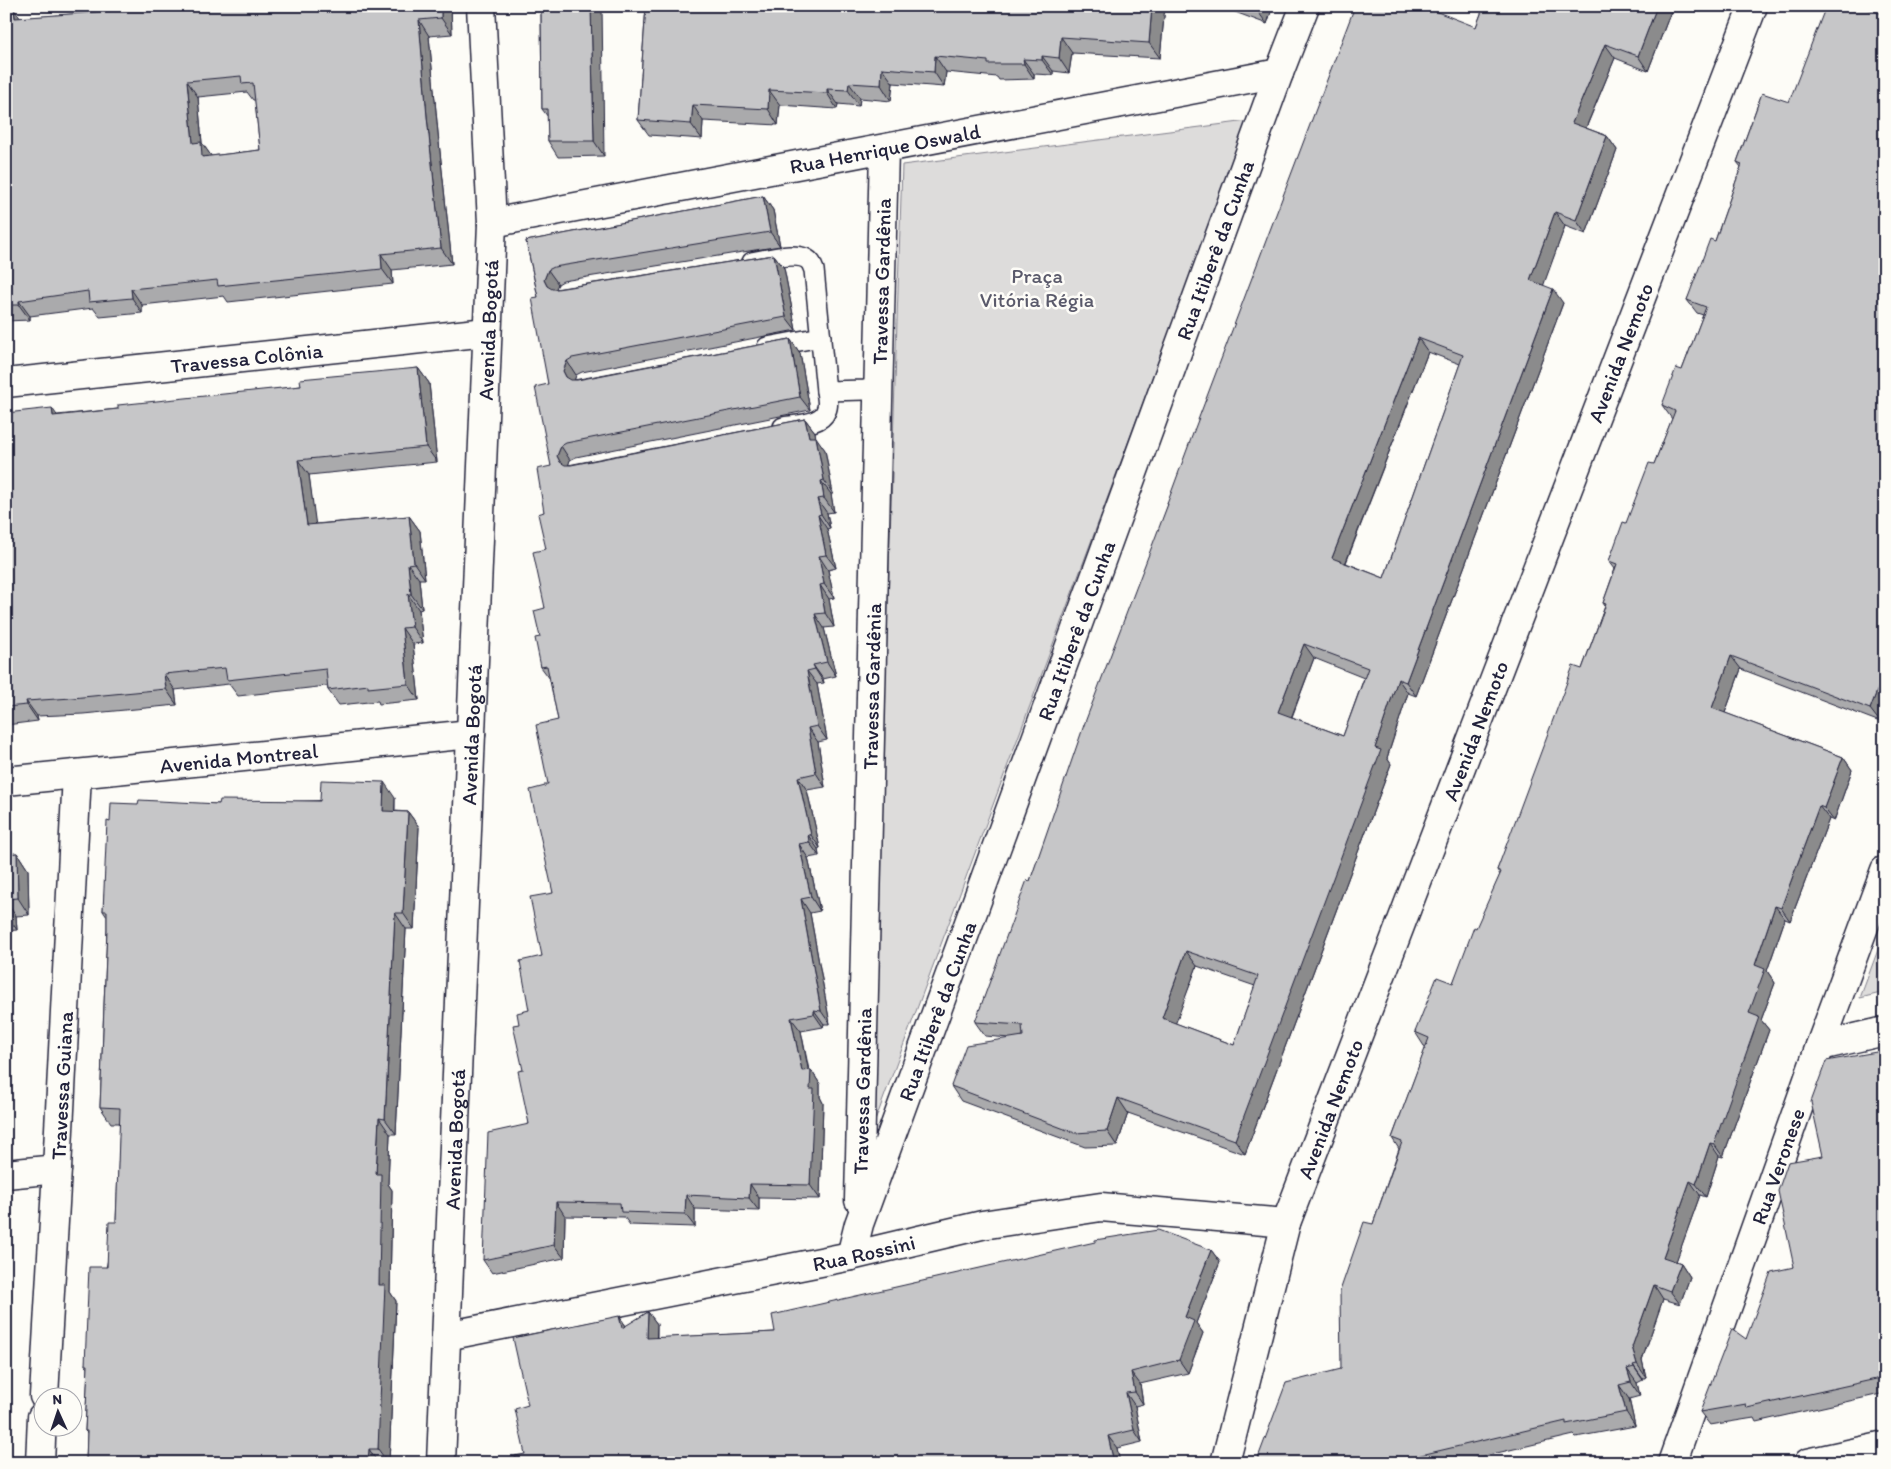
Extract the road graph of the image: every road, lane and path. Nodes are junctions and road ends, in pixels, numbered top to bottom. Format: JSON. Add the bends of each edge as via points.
{"nodes":[{"id":1,"x":481,"y":6,"type":"edge"},
{"id":2,"x":1305,"y":6,"type":"edge"},
{"id":3,"x":1753,"y":6,"type":"edge"},
{"id":4,"x":1279,"y":73,"type":"junction"},
{"id":5,"x":884,"y":149,"type":"junction"},
{"id":6,"x":492,"y":223,"type":"junction"},
{"id":7,"x":738,"y":265,"type":"edge"},
{"id":8,"x":487,"y":332,"type":"junction"},
{"id":9,"x":821,"y":337,"type":"junction"},
{"id":10,"x":745,"y":352,"type":"edge"},
{"id":11,"x":6,"y":383,"type":"edge"},
{"id":12,"x":878,"y":387,"type":"junction"},
{"id":13,"x":826,"y":391,"type":"junction"},
{"id":14,"x":767,"y":431,"type":"edge"},
{"id":15,"x":471,"y":734,"type":"junction"},
{"id":16,"x":77,"y":774,"type":"junction"},
{"id":17,"x":6,"y":781,"type":"edge"},
{"id":18,"x":1885,"y":870,"type":"edge"},
{"id":19,"x":1885,"y":1031,"type":"edge"},
{"id":20,"x":1820,"y":1046,"type":"junction"},
{"id":21,"x":57,"y":1168,"type":"junction"},
{"id":22,"x":6,"y":1174,"type":"edge"},
{"id":23,"x":1286,"y":1223,"type":"junction"},
{"id":24,"x":859,"y":1224,"type":"junction"},
{"id":25,"x":852,"y":1256,"type":"junction"},
{"id":26,"x":446,"y":1336,"type":"junction"},
{"id":27,"x":45,"y":1386,"type":"edge"},
{"id":28,"x":41,"y":1436,"type":"edge"},
{"id":29,"x":1885,"y":1446,"type":"edge"},
{"id":30,"x":40,"y":1463,"type":"edge"},
{"id":31,"x":441,"y":1463,"type":"edge"},
{"id":32,"x":1225,"y":1463,"type":"edge"},
{"id":33,"x":1672,"y":1463,"type":"edge"},
{"id":34,"x":1808,"y":1463,"type":"edge"}],
"edges":[{"from":1,"to":6,"type":"street","name":"Avenida Bogotá"},
{"from":2,"to":4,"type":"street","name":"Rua Itiberê da Cunha"},
{"from":3,"to":23,"type":"street","name":"Avenida Nemoto"},
{"from":4,"to":5,"type":"street","name":"Rua Henrique Oswald"},
{"from":4,"to":24,"type":"street","name":"Rua Itiberê da Cunha"},
{"from":5,"to":6,"type":"street","name":"Rua Henrique Oswald"},
{"from":5,"to":12,"type":"street","name":"Travessa Gardênia"},
{"from":6,"to":8,"type":"street","name":"Avenida Bogotá"},
{"from":7,"to":9,"type":"lane","via":[[795,256],[810,262],[814,270]]},
{"from":8,"to":11,"type":"street","name":"Travessa Colônia"},
{"from":8,"to":15,"type":"street","name":"Avenida Bogotá"},
{"from":9,"to":10,"type":"lane"},
{"from":9,"to":13,"type":"lane"},
{"from":12,"to":13,"type":"lane"},
{"from":12,"to":24,"type":"street","name":"Travessa Gardênia"},
{"from":13,"to":14,"type":"lane","via":[[826,412],[822,418]]},
{"from":15,"to":16,"type":"street","name":"Avenida Montreal"},
{"from":15,"to":26,"type":"street","name":"Avenida Bogotá"},
{"from":16,"to":17,"type":"street","name":"Avenida Montreal"},
{"from":16,"to":21,"type":"street","name":"Travessa Guiana"},
{"from":18,"to":20,"type":"street","name":"Rua Veronese"},
{"from":19,"to":20,"type":"street"},
{"from":20,"to":33,"type":"street","name":"Rua Veronese"},
{"from":21,"to":22,"type":"street"},
{"from":21,"to":27,"type":"street","name":"Travessa Guiana"},
{"from":23,"to":25,"type":"street","name":"Rua Rossini","via":[[1101,1207],[982,1225]]},
{"from":23,"to":32,"type":"street","name":"Avenida Nemoto"},
{"from":24,"to":25,"type":"street","name":"Rua Itiberê da Cunha"},
{"from":25,"to":26,"type":"street","name":"Rua Rossini"},
{"from":26,"to":31,"type":"street","name":"Avenida Bogotá"},
{"from":28,"to":30,"type":"street"},
{"from":29,"to":34,"type":"street"}]}
